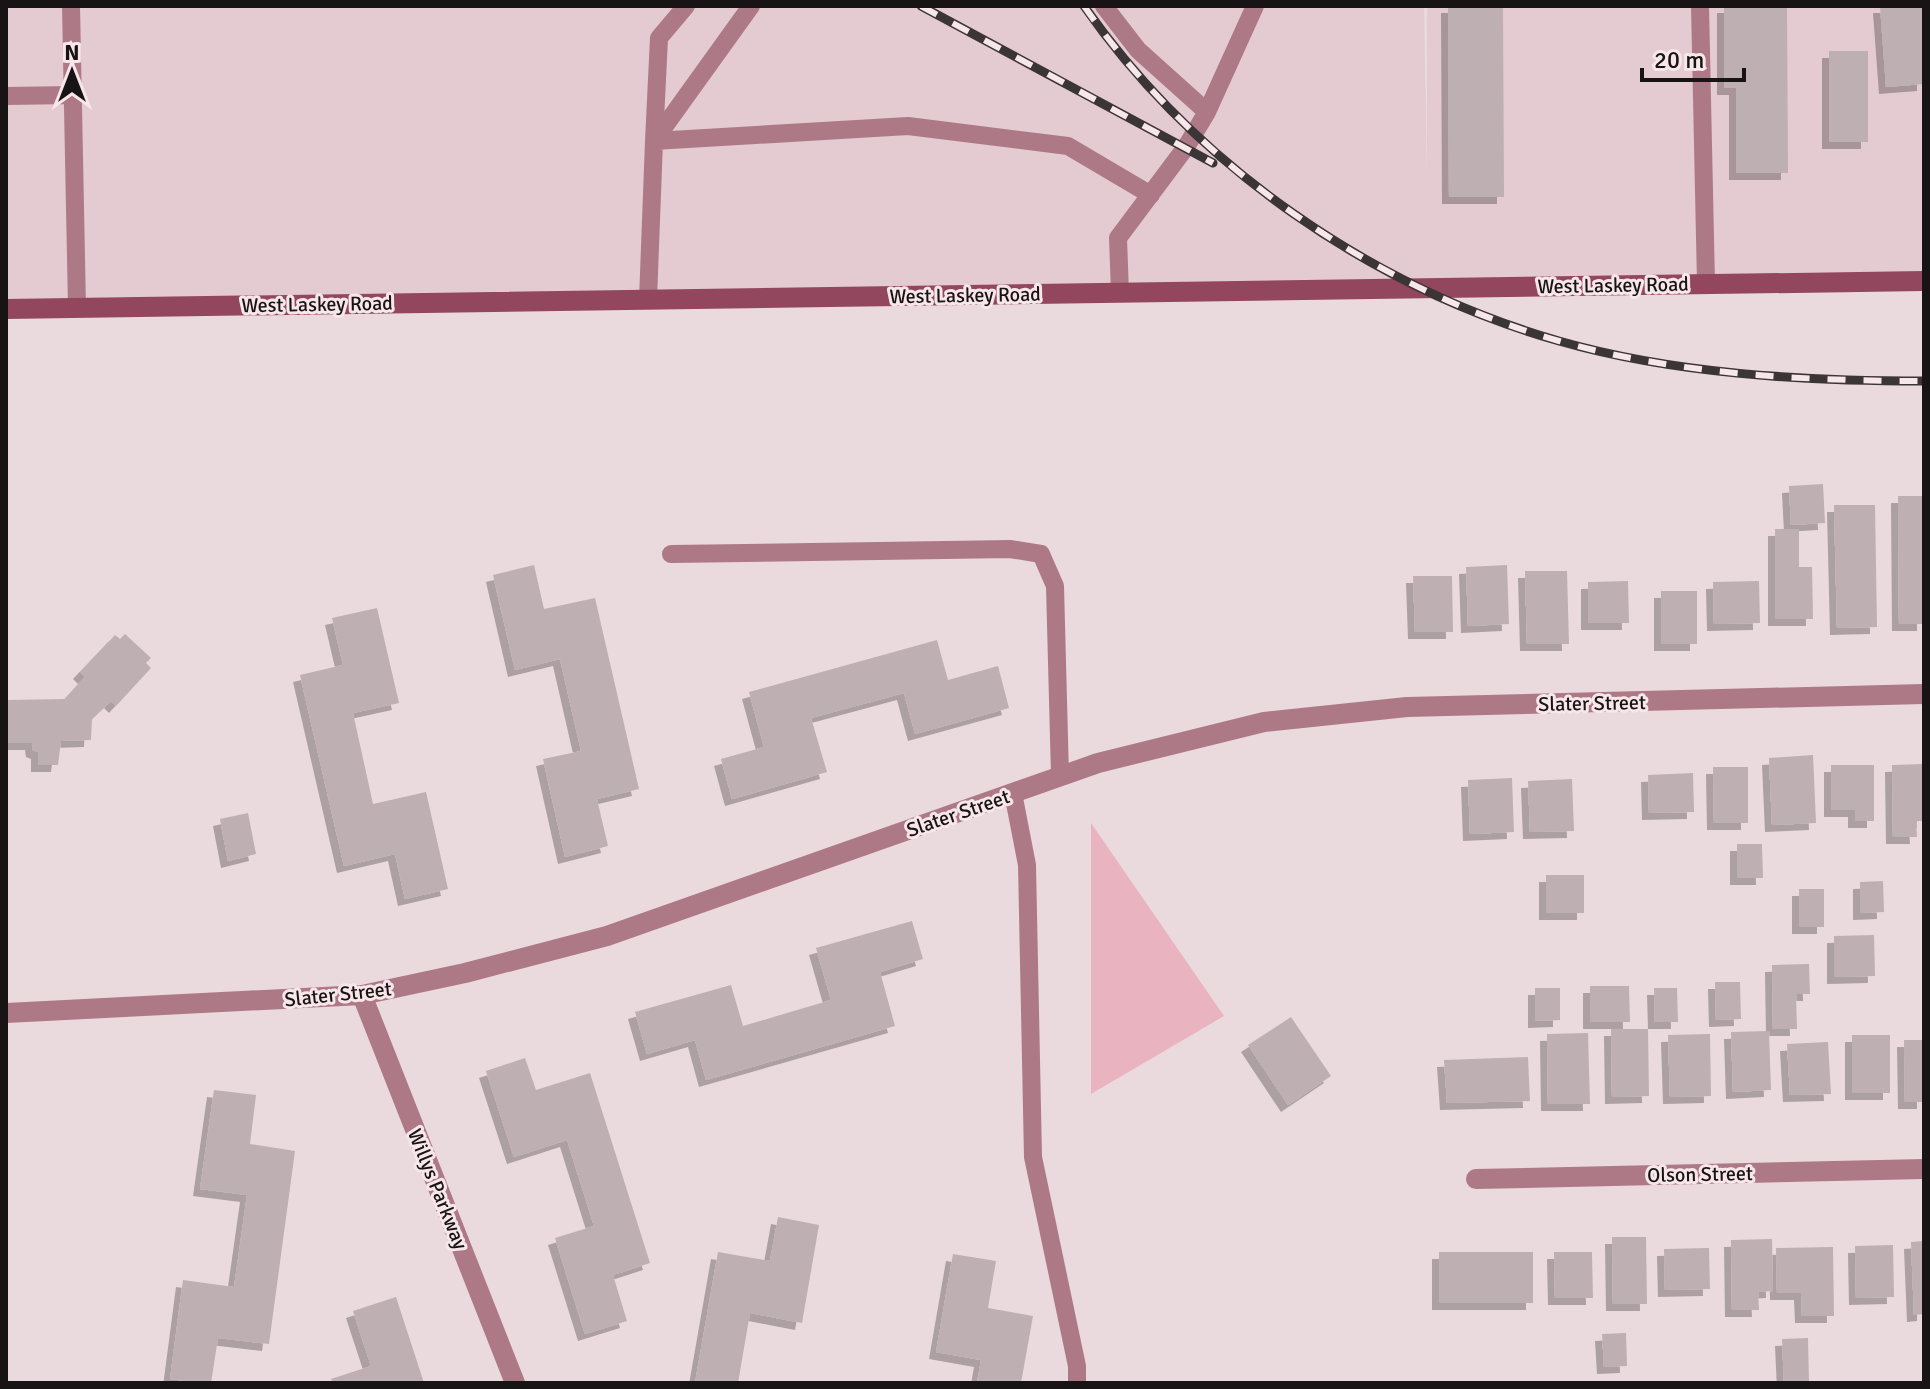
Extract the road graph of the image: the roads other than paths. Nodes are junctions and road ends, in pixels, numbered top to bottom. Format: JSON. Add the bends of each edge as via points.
{"nodes":[{"id":1,"x":71,"y":6,"type":"edge"},
{"id":2,"x":686,"y":6,"type":"edge"},
{"id":3,"x":751,"y":6,"type":"edge"},
{"id":4,"x":1104,"y":6,"type":"edge"},
{"id":5,"x":1255,"y":6,"type":"edge"},
{"id":6,"x":1700,"y":6,"type":"edge"},
{"id":7,"x":73,"y":95,"type":"junction"},
{"id":8,"x":6,"y":96,"type":"edge"},
{"id":9,"x":1207,"y":112,"type":"junction"},
{"id":10,"x":654,"y":141,"type":"junction"},
{"id":11,"x":1151,"y":195,"type":"junction"},
{"id":12,"x":1924,"y":281,"type":"edge"},
{"id":13,"x":1706,"y":283,"type":"junction"},
{"id":14,"x":1120,"y":293,"type":"junction"},
{"id":15,"x":648,"y":300,"type":"junction"},
{"id":16,"x":77,"y":308,"type":"junction"},
{"id":17,"x":6,"y":309,"type":"edge"},
{"id":18,"x":671,"y":554,"type":"dead end"},
{"id":19,"x":1924,"y":694,"type":"edge"},
{"id":20,"x":1060,"y":776,"type":"junction"},
{"id":21,"x":1013,"y":793,"type":"junction"},
{"id":22,"x":362,"y":995,"type":"junction"},
{"id":23,"x":6,"y":1013,"type":"edge"},
{"id":24,"x":1924,"y":1169,"type":"edge"},
{"id":25,"x":1476,"y":1179,"type":"dead end"},
{"id":26,"x":515,"y":1383,"type":"edge"},
{"id":27,"x":1077,"y":1383,"type":"edge"}],
"edges":[{"from":1,"to":7,"type":"lane"},
{"from":2,"to":10,"type":"lane","via":[[659,38]]},
{"from":3,"to":10,"type":"lane"},
{"from":4,"to":9,"type":"lane","via":[[1138,50]]},
{"from":5,"to":9,"type":"lane"},
{"from":6,"to":13,"type":"lane"},
{"from":7,"to":8,"type":"lane"},
{"from":7,"to":16,"type":"lane"},
{"from":9,"to":11,"type":"lane"},
{"from":10,"to":11,"type":"lane","via":[[908,126],[1068,146]]},
{"from":10,"to":15,"type":"lane"},
{"from":11,"to":14,"type":"lane","via":[[1118,238]]},
{"from":12,"to":13,"type":"main road","name":"West Laskey Road"},
{"from":13,"to":14,"type":"main road","name":"West Laskey Road"},
{"from":14,"to":15,"type":"main road","name":"West Laskey Road"},
{"from":15,"to":16,"type":"main road","name":"West Laskey Road"},
{"from":16,"to":17,"type":"main road","name":"West Laskey Road"},
{"from":18,"to":20,"type":"lane","via":[[1010,549],[1041,554],[1055,586]]},
{"from":19,"to":20,"type":"street","name":"Slater Street","via":[[1407,707],[1264,722]]},
{"from":20,"to":21,"type":"street","name":"Slater Street"},
{"from":21,"to":22,"type":"street","name":"Slater Street","via":[[607,936]]},
{"from":21,"to":27,"type":"lane","via":[[1027,865],[1033,1157]]},
{"from":22,"to":23,"type":"street","name":"Slater Street"},
{"from":22,"to":26,"type":"street","name":"Willys Parkway"},
{"from":24,"to":25,"type":"street","name":"Olson Street"}]}
